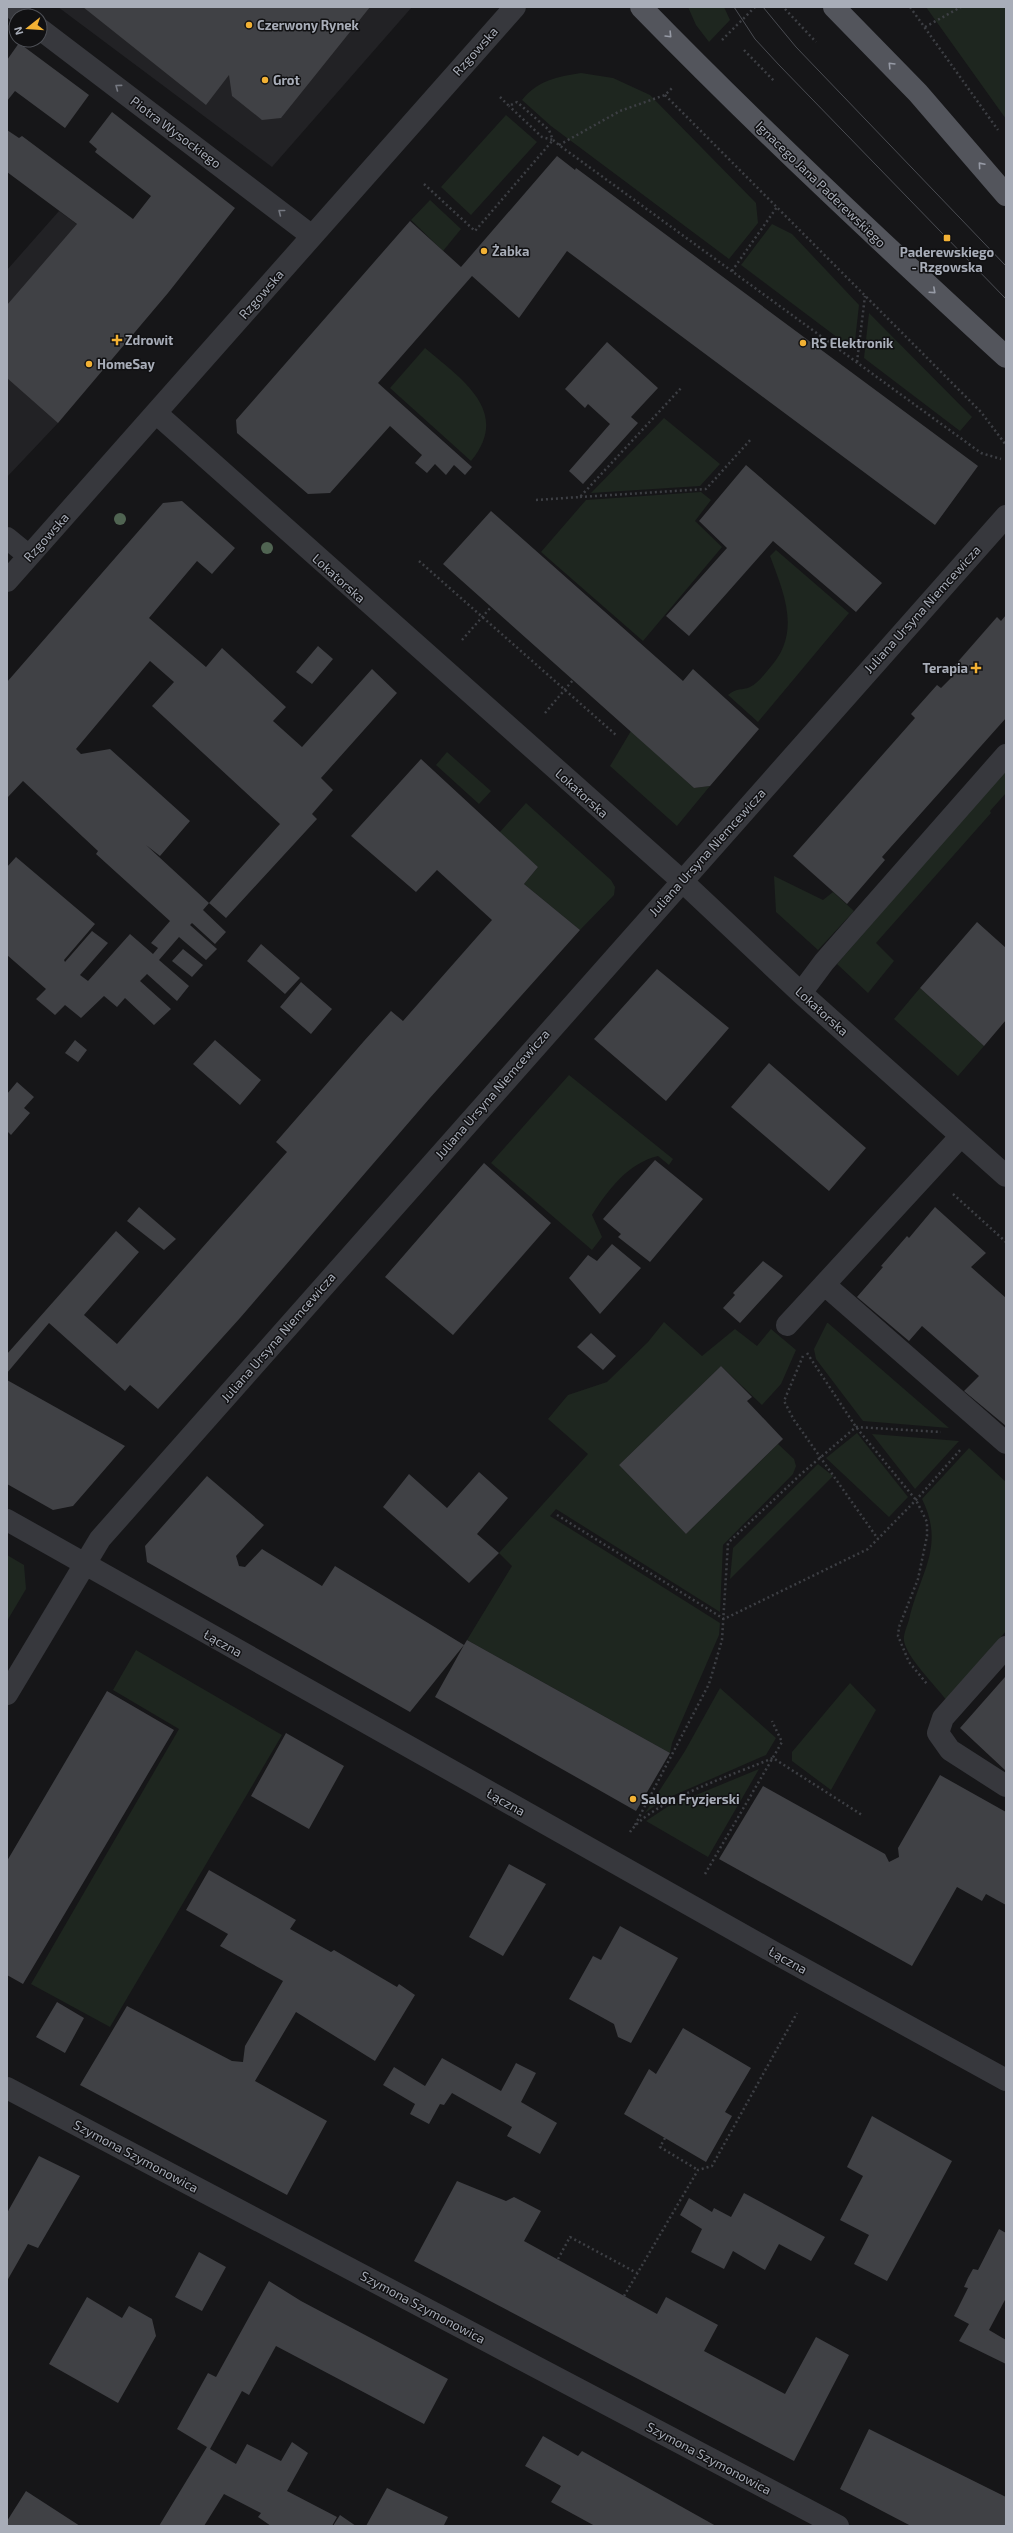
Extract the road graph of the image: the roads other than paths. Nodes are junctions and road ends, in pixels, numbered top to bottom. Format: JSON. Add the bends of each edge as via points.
{"nodes":[{"id":1,"x":515,"y":7,"type":"edge"},
{"id":2,"x":642,"y":7,"type":"edge"},
{"id":3,"x":834,"y":7,"type":"edge"},
{"id":4,"x":48,"y":35,"type":"edge"},
{"id":5,"x":1006,"y":195,"type":"edge"},
{"id":6,"x":312,"y":236,"type":"junction"},
{"id":7,"x":1006,"y":356,"type":"edge"},
{"id":8,"x":156,"y":413,"type":"junction"},
{"id":9,"x":1006,"y":516,"type":"edge"},
{"id":10,"x":7,"y":538,"type":"edge"},
{"id":11,"x":29,"y":556,"type":"junction"},
{"id":12,"x":7,"y":581,"type":"edge"},
{"id":13,"x":1006,"y":755,"type":"edge"},
{"id":14,"x":682,"y":881,"type":"junction"},
{"id":15,"x":800,"y":993,"type":"junction"},
{"id":16,"x":961,"y":1136,"type":"junction"},
{"id":17,"x":1006,"y":1176,"type":"edge"},
{"id":18,"x":826,"y":1285,"type":"junction"},
{"id":19,"x":787,"y":1325,"type":"dead end"},
{"id":20,"x":1006,"y":1444,"type":"edge"},
{"id":21,"x":7,"y":1520,"type":"edge"},
{"id":22,"x":84,"y":1564,"type":"junction"},
{"id":23,"x":1006,"y":1647,"type":"edge"},
{"id":24,"x":7,"y":1694,"type":"edge"},
{"id":25,"x":1006,"y":1786,"type":"edge"},
{"id":26,"x":1006,"y":2080,"type":"edge"},
{"id":27,"x":7,"y":2088,"type":"edge"},
{"id":28,"x":838,"y":2526,"type":"edge"}],
"edges":[{"from":1,"to":6,"type":"street","name":"Rzgowska"},
{"from":2,"to":7,"type":"main road","name":"Ignacego Jana Paderewskiego","one_way":true,"via":[[692,59],[910,270]]},
{"from":5,"to":3,"type":"main road","one_way":true,"via":[[918,93]]},
{"from":6,"to":4,"type":"street","name":"Piotra Wysockiego","one_way":true},
{"from":6,"to":8,"type":"street","name":"Rzgowska"},
{"from":8,"to":11,"type":"street","name":"Rzgowska"},
{"from":8,"to":14,"type":"street","name":"Lokatorska"},
{"from":9,"to":14,"type":"street","name":"Juliana Ursyna Niemcewicza"},
{"from":10,"to":11,"type":"street"},
{"from":11,"to":12,"type":"street","name":"Rzgowska"},
{"from":13,"to":15,"type":"street","via":[[824,962]]},
{"from":14,"to":15,"type":"street","name":"Lokatorska"},
{"from":14,"to":22,"type":"street","name":"Juliana Ursyna Niemcewicza","via":[[100,1539]]},
{"from":15,"to":16,"type":"street","name":"Lokatorska"},
{"from":16,"to":17,"type":"street","name":"Lokatorska"},
{"from":16,"to":18,"type":"street"},
{"from":18,"to":19,"type":"street"},
{"from":18,"to":20,"type":"street"},
{"from":21,"to":22,"type":"street","name":"Łączna"},
{"from":22,"to":24,"type":"street","name":"Juliana Ursyna Niemcewicza"},
{"from":22,"to":26,"type":"street","name":"Łączna"},
{"from":23,"to":25,"type":"street","via":[[943,1718],[938,1733],[950,1750]]},
{"from":27,"to":28,"type":"street","name":"Szymona Szymonowica"}]}
